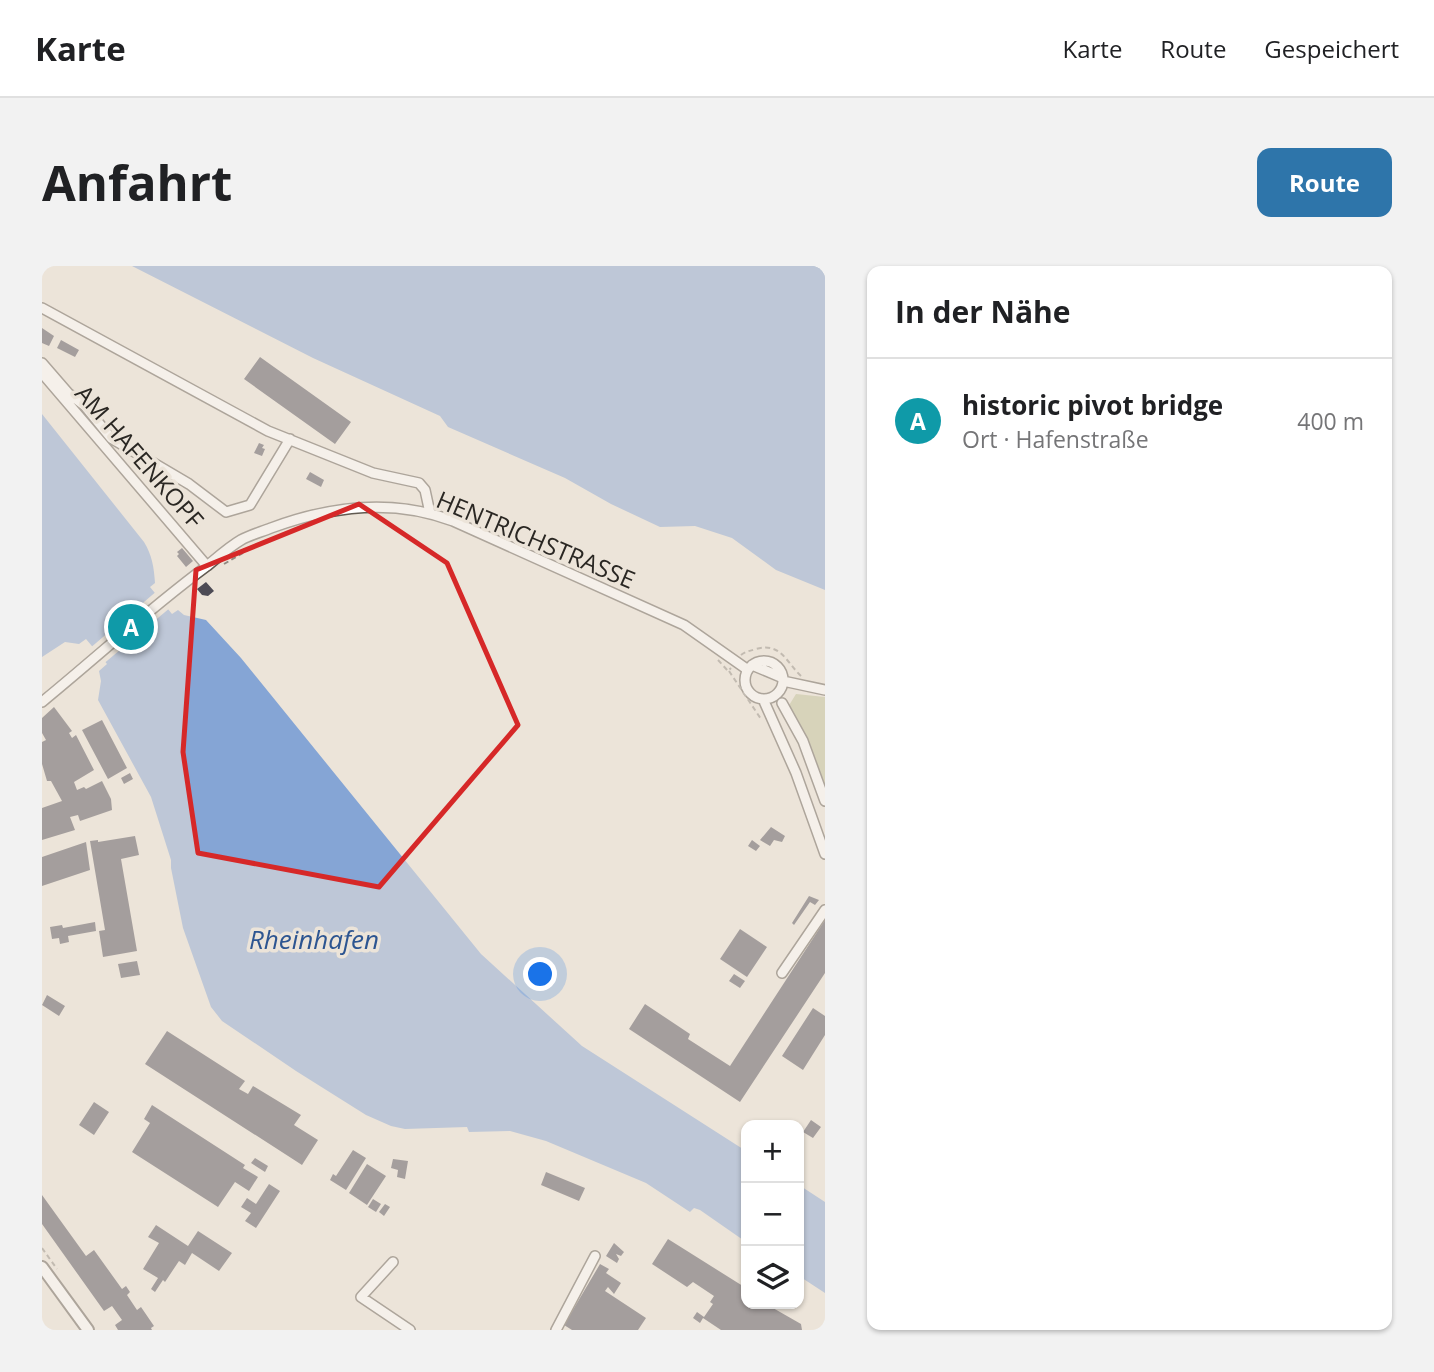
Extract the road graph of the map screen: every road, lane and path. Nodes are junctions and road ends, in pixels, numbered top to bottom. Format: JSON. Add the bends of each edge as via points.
{"nodes":[{"id":1,"x":42,"y":308,"type":"edge"},
{"id":2,"x":42,"y":363,"type":"edge"},
{"id":3,"x":42,"y":373,"type":"edge"},
{"id":4,"x":289,"y":439,"type":"junction"},
{"id":5,"x":430,"y":513,"type":"junction"},
{"id":6,"x":269,"y":537,"type":"dead end"},
{"id":7,"x":207,"y":566,"type":"junction"},
{"id":8,"x":219,"y":568,"type":"dead end"},
{"id":9,"x":710,"y":654,"type":"dead end"},
{"id":10,"x":736,"y":662,"type":"junction"},
{"id":11,"x":750,"y":668,"type":"junction"},
{"id":12,"x":729,"y":671,"type":"junction"},
{"id":13,"x":802,"y":677,"type":"dead end"},
{"id":14,"x":783,"y":680,"type":"junction"},
{"id":15,"x":825,"y":690,"type":"edge"},
{"id":16,"x":763,"y":699,"type":"junction"},
{"id":17,"x":42,"y":702,"type":"edge"},
{"id":18,"x":782,"y":703,"type":"dead end"},
{"id":19,"x":762,"y":720,"type":"dead end"},
{"id":20,"x":825,"y":801,"type":"edge"},
{"id":21,"x":825,"y":854,"type":"edge"},
{"id":22,"x":825,"y":910,"type":"edge"},
{"id":23,"x":782,"y":973,"type":"dead end"},
{"id":24,"x":595,"y":1256,"type":"dead end"},
{"id":25,"x":393,"y":1262,"type":"dead end"},
{"id":26,"x":42,"y":1266,"type":"edge"},
{"id":27,"x":88,"y":1330,"type":"edge"},
{"id":28,"x":410,"y":1330,"type":"edge"},
{"id":29,"x":556,"y":1330,"type":"edge"}],
"edges":[{"from":1,"to":4,"type":"street"},
{"from":2,"to":4,"type":"street","via":[[111,438],[189,484],[226,512],[250,505]]},
{"from":3,"to":7,"type":"street","name":"AM HAFENKOPF"},
{"from":4,"to":5,"type":"street","via":[[373,473],[419,483],[425,489]]},
{"from":5,"to":7,"type":"street","name":"HENTRICHSTRASSE","via":[[389,506],[295,519],[242,539]]},
{"from":5,"to":10,"type":"street","name":"HENTRICHSTRASSE","via":[[654,610]]},
{"from":6,"to":8,"type":"path"},
{"from":7,"to":17,"type":"street","name":"HENTRICHSTRASSE"},
{"from":9,"to":12,"type":"path"},
{"from":10,"to":11,"type":"street","name":"HENTRICHSTRASSE"},
{"from":10,"to":12,"type":"path"},
{"from":10,"to":13,"type":"path","via":[[743,652],[769,648],[787,657]]},
{"from":11,"to":14,"type":"street","name":"HENTRICHSTRASSE","via":[[771,662]]},
{"from":11,"to":16,"type":"street","via":[[748,690]]},
{"from":12,"to":19,"type":"path"},
{"from":14,"to":15,"type":"street"},
{"from":14,"to":16,"type":"street","via":[[775,695]]},
{"from":16,"to":21,"type":"street"},
{"from":18,"to":20,"type":"street","via":[[803,741]]},
{"from":22,"to":23,"type":"street"},
{"from":24,"to":29,"type":"street"},
{"from":25,"to":28,"type":"street","via":[[361,1297]]},
{"from":26,"to":27,"type":"main road"}]}
